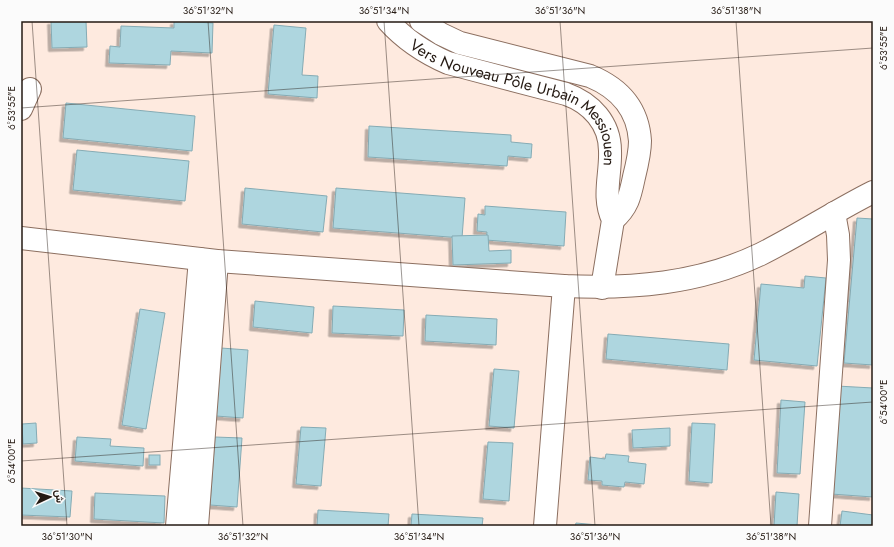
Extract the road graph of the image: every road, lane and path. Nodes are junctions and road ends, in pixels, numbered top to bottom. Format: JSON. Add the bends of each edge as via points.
{"nodes":[{"id":1,"x":388,"y":21,"type":"edge"},
{"id":2,"x":421,"y":21,"type":"edge"},
{"id":3,"x":30,"y":89,"type":"dead end"},
{"id":4,"x":21,"y":109,"type":"edge"},
{"id":5,"x":873,"y":192,"type":"edge"},
{"id":6,"x":834,"y":213,"type":"junction"},
{"id":7,"x":612,"y":220,"type":"junction"},
{"id":8,"x":21,"y":238,"type":"edge"},
{"id":9,"x":208,"y":260,"type":"junction"},
{"id":10,"x":564,"y":286,"type":"junction"},
{"id":11,"x":602,"y":288,"type":"junction"},
{"id":12,"x":177,"y":526,"type":"edge"},
{"id":13,"x":197,"y":526,"type":"edge"},
{"id":14,"x":545,"y":526,"type":"edge"},
{"id":15,"x":820,"y":526,"type":"edge"}],
"edges":[{"from":1,"to":7,"type":"street","name":"Vers Nouveau Pôle Urbain Messiouen","via":[[416,46],[448,63],[566,94],[586,104],[601,120],[609,140],[607,199]]},
{"from":2,"to":7,"type":"street","name":"Vers Nouveau Pôle Urbain Messiouen","via":[[460,43],[590,76],[616,90],[634,113],[640,142],[629,199],[622,211]]},
{"from":3,"to":4,"type":"street"},
{"from":5,"to":6,"type":"street"},
{"from":6,"to":11,"type":"street","via":[[760,254],[722,269],[683,280]]},
{"from":6,"to":15,"type":"street","via":[[839,260]]},
{"from":7,"to":11,"type":"street","name":"Vers Nouveau Pôle Urbain Messiouen"},
{"from":8,"to":9,"type":"street"},
{"from":9,"to":10,"type":"street"},
{"from":9,"to":12,"type":"street"},
{"from":9,"to":13,"type":"street"},
{"from":10,"to":11,"type":"street"},
{"from":10,"to":14,"type":"street"}]}
